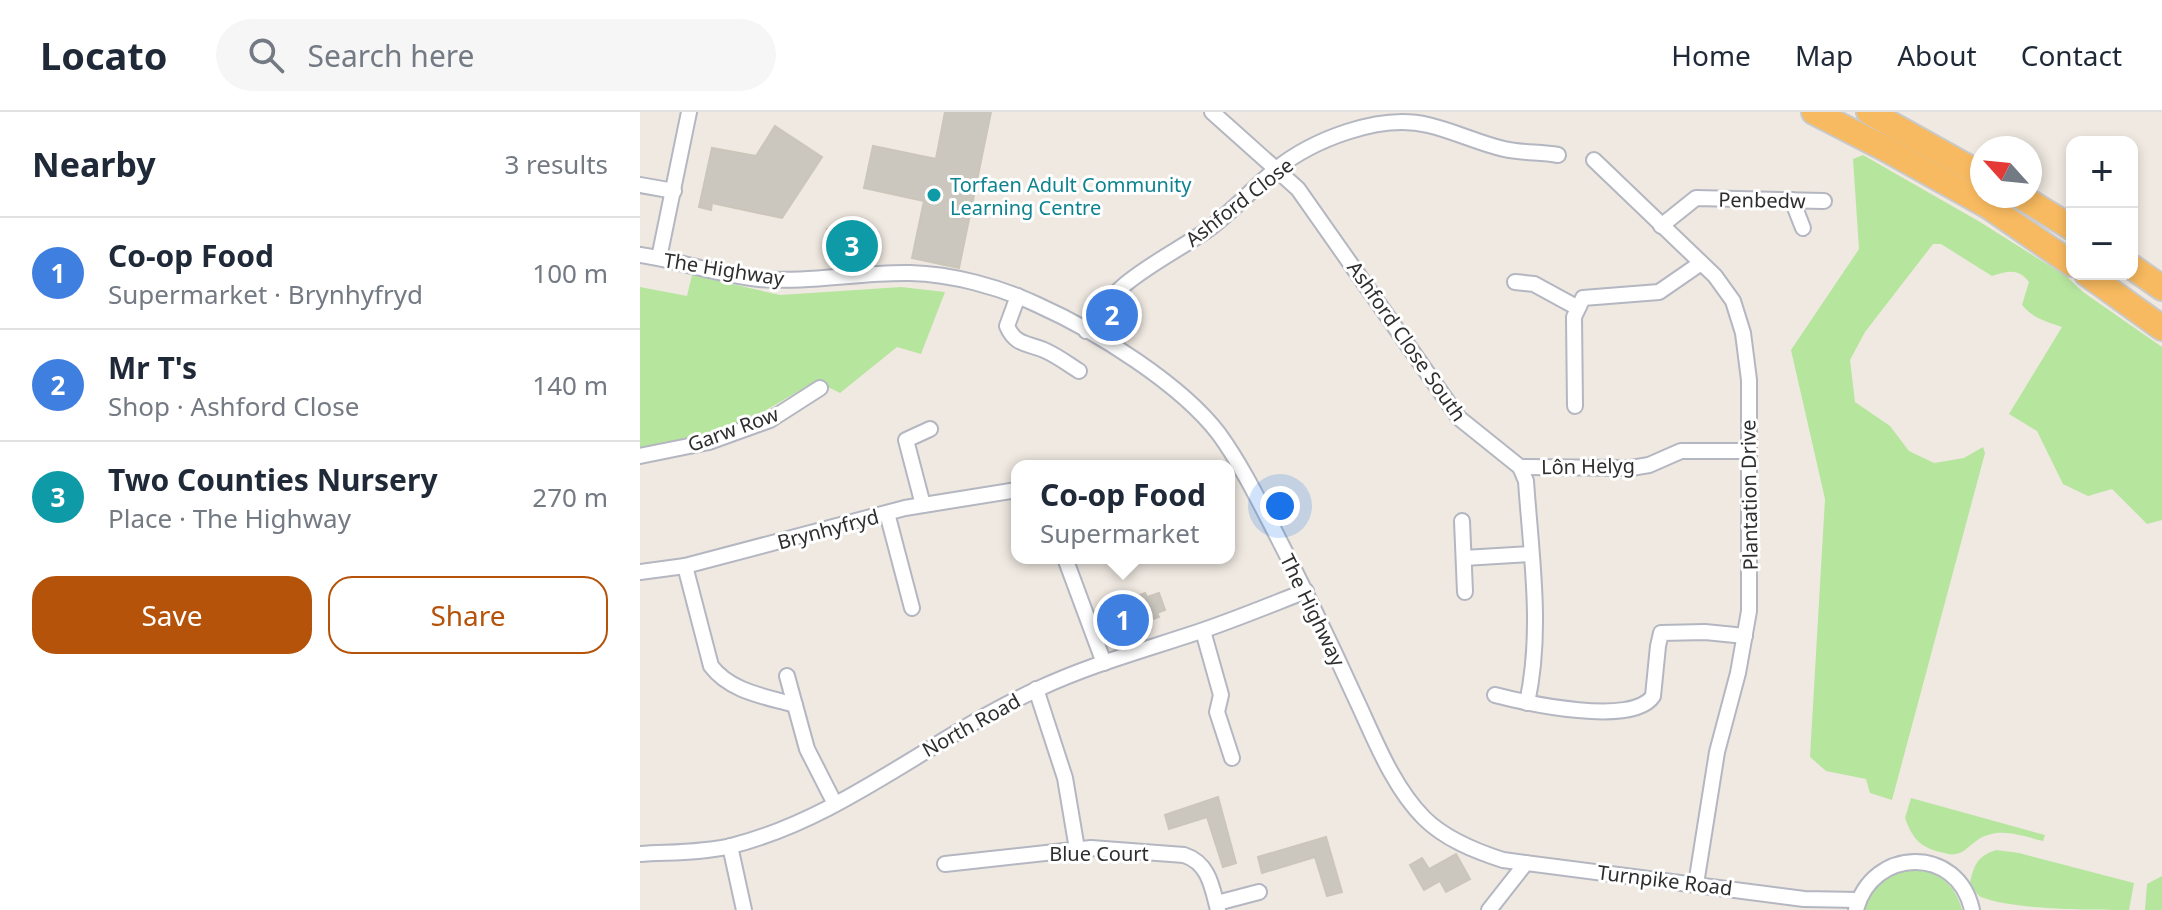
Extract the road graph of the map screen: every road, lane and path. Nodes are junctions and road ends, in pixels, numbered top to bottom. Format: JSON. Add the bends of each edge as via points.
{"nodes":[{"id":1,"x":689,"y":112,"type":"edge"},
{"id":2,"x":1212,"y":112,"type":"edge"},
{"id":3,"x":1814,"y":112,"type":"edge"},
{"id":4,"x":1869,"y":112,"type":"edge"},
{"id":5,"x":1558,"y":155,"type":"dead end"},
{"id":6,"x":1594,"y":160,"type":"dead end"},
{"id":7,"x":1970,"y":168,"type":"edge"},
{"id":8,"x":1275,"y":170,"type":"junction"},
{"id":9,"x":640,"y":185,"type":"edge"},
{"id":10,"x":674,"y":191,"type":"junction"},
{"id":11,"x":1792,"y":200,"type":"junction"},
{"id":12,"x":1824,"y":201,"type":"dead end"},
{"id":13,"x":2040,"y":208,"type":"edge"},
{"id":14,"x":2066,"y":224,"type":"edge"},
{"id":15,"x":1661,"y":226,"type":"junction"},
{"id":16,"x":1803,"y":228,"type":"dead end"},
{"id":17,"x":640,"y":255,"type":"edge"},
{"id":18,"x":659,"y":258,"type":"junction"},
{"id":19,"x":2066,"y":260,"type":"edge"},
{"id":20,"x":1701,"y":263,"type":"junction"},
{"id":21,"x":2138,"y":271,"type":"edge"},
{"id":22,"x":2095,"y":280,"type":"edge"},
{"id":23,"x":1515,"y":282,"type":"dead end"},
{"id":24,"x":2162,"y":288,"type":"edge"},
{"id":25,"x":1018,"y":296,"type":"junction"},
{"id":26,"x":1578,"y":308,"type":"junction"},
{"id":27,"x":2162,"y":328,"type":"edge"},
{"id":28,"x":1086,"y":331,"type":"junction"},
{"id":29,"x":1079,"y":371,"type":"dead end"},
{"id":30,"x":820,"y":388,"type":"dead end"},
{"id":31,"x":1575,"y":406,"type":"dead end"},
{"id":32,"x":930,"y":429,"type":"dead end"},
{"id":33,"x":1748,"y":451,"type":"junction"},
{"id":34,"x":640,"y":456,"type":"edge"},
{"id":35,"x":1520,"y":467,"type":"junction"},
{"id":36,"x":1011,"y":491,"type":"edge"},
{"id":37,"x":923,"y":505,"type":"junction"},
{"id":38,"x":887,"y":513,"type":"junction"},
{"id":39,"x":1462,"y":521,"type":"dead end"},
{"id":40,"x":1531,"y":554,"type":"junction"},
{"id":41,"x":1464,"y":558,"type":"junction"},
{"id":42,"x":1067,"y":564,"type":"edge"},
{"id":43,"x":685,"y":566,"type":"junction"},
{"id":44,"x":640,"y":572,"type":"edge"},
{"id":45,"x":1306,"y":591,"type":"junction"},
{"id":46,"x":1465,"y":592,"type":"dead end"},
{"id":47,"x":912,"y":608,"type":"dead end"},
{"id":48,"x":1203,"y":631,"type":"junction"},
{"id":49,"x":1745,"y":636,"type":"junction"},
{"id":50,"x":1104,"y":663,"type":"junction"},
{"id":51,"x":787,"y":676,"type":"dead end"},
{"id":52,"x":1036,"y":689,"type":"junction"},
{"id":53,"x":1495,"y":695,"type":"dead end"},
{"id":54,"x":1527,"y":703,"type":"junction"},
{"id":55,"x":795,"y":705,"type":"junction"},
{"id":56,"x":1232,"y":758,"type":"dead end"},
{"id":57,"x":835,"y":804,"type":"junction"},
{"id":58,"x":730,"y":846,"type":"junction"},
{"id":59,"x":1077,"y":849,"type":"junction"},
{"id":60,"x":640,"y":854,"type":"edge"},
{"id":61,"x":1526,"y":863,"type":"junction"},
{"id":62,"x":945,"y":864,"type":"dead end"},
{"id":63,"x":1696,"y":884,"type":"junction"},
{"id":64,"x":1259,"y":892,"type":"dead end"},
{"id":65,"x":1804,"y":899,"type":"junction"},
{"id":66,"x":1858,"y":905,"type":"edge"},
{"id":67,"x":1971,"y":906,"type":"edge"},
{"id":68,"x":1217,"y":907,"type":"edge"},
{"id":69,"x":744,"y":910,"type":"edge"},
{"id":70,"x":1489,"y":910,"type":"edge"},
{"id":71,"x":1825,"y":910,"type":"edge"},
{"id":72,"x":1987,"y":910,"type":"edge"}],
"edges":[{"from":1,"to":10,"type":"street"},
{"from":2,"to":8,"type":"street","name":"Ashford Close South"},
{"from":3,"to":19,"type":"highway","via":[[1988,206]]},
{"from":4,"to":7,"type":"highway"},
{"from":5,"to":8,"type":"street","name":"Ashford Close","via":[[1507,150],[1427,124],[1395,123],[1352,130]]},
{"from":6,"to":15,"type":"street","name":"Plantation Drive"},
{"from":8,"to":28,"type":"street","name":"Ashford Close","via":[[1225,217],[1117,288]]},
{"from":8,"to":35,"type":"street","name":"Ashford Close South","via":[[1311,205],[1459,418]]},
{"from":9,"to":10,"type":"street"},
{"from":10,"to":18,"type":"street"},
{"from":11,"to":12,"type":"street","name":"Penbedw"},
{"from":11,"to":15,"type":"street","name":"Penbedw","via":[[1696,198]]},
{"from":11,"to":16,"type":"street"},
{"from":13,"to":14,"type":"highway"},
{"from":15,"to":20,"type":"street","name":"Plantation Drive"},
{"from":17,"to":18,"type":"street","name":"The Highway"},
{"from":18,"to":25,"type":"street","name":"The Highway","via":[[756,279],[939,276]]},
{"from":20,"to":26,"type":"street","via":[[1659,292],[1583,298]]},
{"from":20,"to":33,"type":"street","name":"Plantation Drive","via":[[1733,301],[1743,333],[1749,380]]},
{"from":21,"to":24,"type":"highway"},
{"from":22,"to":27,"type":"highway"},
{"from":23,"to":26,"type":"street","via":[[1534,284]]},
{"from":25,"to":28,"type":"street","name":"The Highway"},
{"from":25,"to":29,"type":"street","via":[[1007,326],[1010,334]]},
{"from":26,"to":31,"type":"street"},
{"from":28,"to":45,"type":"street","name":"The Highway","via":[[1197,408],[1242,471]]},
{"from":30,"to":34,"type":"street","name":"Garw Row","via":[[770,420],[709,442]]},
{"from":32,"to":37,"type":"street","via":[[906,440]]},
{"from":33,"to":35,"type":"street","name":"Lôn Helyg","via":[[1681,451],[1631,468]]},
{"from":33,"to":49,"type":"street","name":"Plantation Drive","via":[[1750,587]]},
{"from":35,"to":40,"type":"street","via":[[1526,481]]},
{"from":36,"to":37,"type":"street","name":"Brynhyfryd"},
{"from":37,"to":38,"type":"street","name":"Brynhyfryd"},
{"from":38,"to":43,"type":"street","name":"Brynhyfryd"},
{"from":38,"to":47,"type":"street"},
{"from":39,"to":41,"type":"street"},
{"from":40,"to":41,"type":"street"},
{"from":40,"to":54,"type":"street","via":[[1536,657]]},
{"from":41,"to":46,"type":"street"},
{"from":42,"to":50,"type":"street"},
{"from":43,"to":44,"type":"street","name":"Brynhyfryd"},
{"from":43,"to":55,"type":"street","via":[[711,666],[721,679]]},
{"from":45,"to":48,"type":"street","name":"North Road"},
{"from":45,"to":61,"type":"street","name":"The Highway","via":[[1390,770],[1423,817],[1481,853]]},
{"from":48,"to":50,"type":"street","name":"North Road"},
{"from":48,"to":56,"type":"street","via":[[1221,695],[1217,712]]},
{"from":49,"to":54,"type":"street","via":[[1661,633],[1653,696],[1641,706],[1611,711]]},
{"from":49,"to":63,"type":"street","name":"Plantation Drive","via":[[1717,752]]},
{"from":50,"to":52,"type":"street","name":"North Road"},
{"from":51,"to":55,"type":"street"},
{"from":52,"to":57,"type":"street","name":"North Road"},
{"from":52,"to":59,"type":"street","via":[[1065,778]]},
{"from":53,"to":54,"type":"street"},
{"from":55,"to":57,"type":"street","via":[[812,762]]},
{"from":57,"to":58,"type":"street","name":"North Road"},
{"from":58,"to":60,"type":"street","name":"North Road"},
{"from":58,"to":69,"type":"street"},
{"from":59,"to":62,"type":"street","name":"Blue Court"},
{"from":59,"to":68,"type":"street","name":"Blue Court","via":[[1195,858],[1208,875]]},
{"from":61,"to":63,"type":"street","name":"Turnpike Road"},
{"from":61,"to":70,"type":"street"},
{"from":63,"to":65,"type":"street","name":"Turnpike Road"},
{"from":64,"to":68,"type":"street"},
{"from":65,"to":66,"type":"street","name":"Turnpike Road"},
{"from":65,"to":71,"type":"street","name":"Turnpike Road"},
{"from":66,"to":67,"type":"street","name":"Turnpike Road","via":[[1875,876],[1911,862],[1950,874]]},
{"from":67,"to":72,"type":"street","name":"Turnpike Road"}]}
